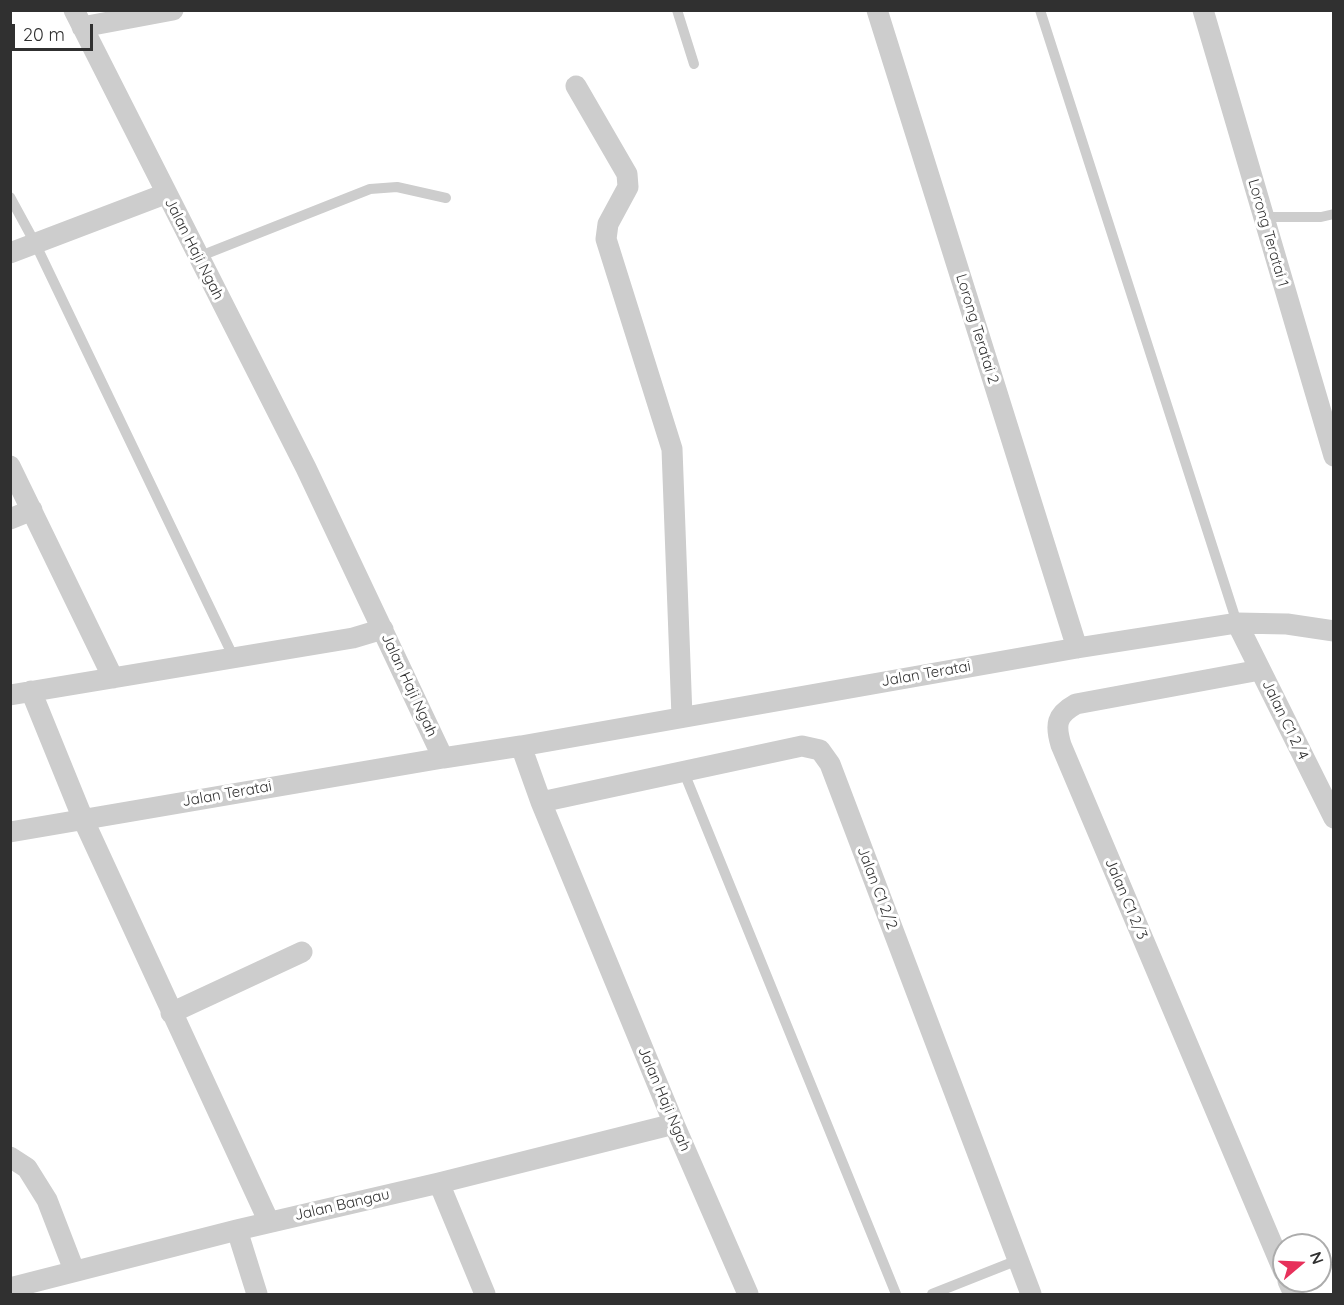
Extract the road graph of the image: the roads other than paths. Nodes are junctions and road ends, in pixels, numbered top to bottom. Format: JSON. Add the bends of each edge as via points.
{"nodes":[{"id":1,"x":172,"y":10,"type":"edge"},
{"id":2,"x":677,"y":10,"type":"edge"},
{"id":3,"x":877,"y":10,"type":"edge"},
{"id":4,"x":1040,"y":10,"type":"edge"},
{"id":5,"x":1203,"y":10,"type":"edge"},
{"id":6,"x":78,"y":19,"type":"edge"},
{"id":7,"x":694,"y":64,"type":"dead end"},
{"id":8,"x":576,"y":86,"type":"dead end"},
{"id":9,"x":165,"y":194,"type":"junction"},
{"id":10,"x":10,"y":197,"type":"edge"},
{"id":11,"x":446,"y":198,"type":"dead end"},
{"id":12,"x":1334,"y":214,"type":"edge"},
{"id":13,"x":1263,"y":217,"type":"junction"},
{"id":14,"x":35,"y":243,"type":"junction"},
{"id":15,"x":10,"y":253,"type":"edge"},
{"id":16,"x":198,"y":257,"type":"junction"},
{"id":17,"x":1334,"y":456,"type":"edge"},
{"id":18,"x":10,"y":466,"type":"edge"},
{"id":19,"x":32,"y":510,"type":"junction"},
{"id":20,"x":10,"y":519,"type":"edge"},
{"id":21,"x":1237,"y":623,"type":"junction"},
{"id":22,"x":383,"y":629,"type":"junction"},
{"id":23,"x":1334,"y":631,"type":"edge"},
{"id":24,"x":1077,"y":648,"type":"junction"},
{"id":25,"x":233,"y":656,"type":"junction"},
{"id":26,"x":1260,"y":669,"type":"junction"},
{"id":27,"x":113,"y":678,"type":"junction"},
{"id":28,"x":21,"y":693,"type":"edge"},
{"id":29,"x":682,"y":717,"type":"junction"},
{"id":30,"x":521,"y":746,"type":"junction"},
{"id":31,"x":443,"y":758,"type":"junction"},
{"id":32,"x":683,"y":770,"type":"junction"},
{"id":33,"x":541,"y":802,"type":"junction"},
{"id":34,"x":1334,"y":818,"type":"edge"},
{"id":35,"x":83,"y":819,"type":"junction"},
{"id":36,"x":10,"y":832,"type":"edge"},
{"id":37,"x":302,"y":952,"type":"dead end"},
{"id":38,"x":171,"y":1013,"type":"junction"},
{"id":39,"x":674,"y":1124,"type":"junction"},
{"id":40,"x":10,"y":1157,"type":"edge"},
{"id":41,"x":439,"y":1183,"type":"junction"},
{"id":42,"x":269,"y":1222,"type":"junction"},
{"id":43,"x":237,"y":1230,"type":"junction"},
{"id":44,"x":1272,"y":1244,"type":"edge"},
{"id":45,"x":1018,"y":1260,"type":"junction"},
{"id":46,"x":74,"y":1270,"type":"junction"},
{"id":47,"x":10,"y":1288,"type":"edge"},
{"id":48,"x":257,"y":1294,"type":"edge"},
{"id":49,"x":485,"y":1294,"type":"edge"},
{"id":50,"x":748,"y":1294,"type":"edge"},
{"id":51,"x":897,"y":1294,"type":"edge"},
{"id":52,"x":932,"y":1294,"type":"edge"},
{"id":53,"x":1031,"y":1294,"type":"edge"}],
"edges":[{"from":1,"to":6,"type":"street"},
{"from":2,"to":7,"type":"lane"},
{"from":3,"to":24,"type":"street","name":"Lorong Teratai 2"},
{"from":4,"to":21,"type":"lane"},
{"from":5,"to":13,"type":"street","name":"Lorong Teratai 1"},
{"from":6,"to":9,"type":"street","name":"Jalan Haji Ngah"},
{"from":8,"to":29,"type":"street","via":[[629,181],[608,224],[606,239],[672,449]]},
{"from":9,"to":14,"type":"street"},
{"from":9,"to":16,"type":"street","name":"Jalan Haji Ngah"},
{"from":10,"to":14,"type":"lane"},
{"from":11,"to":16,"type":"lane","via":[[397,187],[370,189]]},
{"from":12,"to":13,"type":"lane"},
{"from":13,"to":17,"type":"street","name":"Lorong Teratai 1"},
{"from":14,"to":15,"type":"street"},
{"from":14,"to":25,"type":"lane"},
{"from":16,"to":22,"type":"street","name":"Jalan Haji Ngah"},
{"from":18,"to":19,"type":"street"},
{"from":19,"to":20,"type":"street"},
{"from":19,"to":27,"type":"street"},
{"from":21,"to":23,"type":"street","name":"Jalan Teratai","via":[[1287,624]]},
{"from":21,"to":24,"type":"street","name":"Jalan Teratai"},
{"from":21,"to":26,"type":"street","name":"Jalan C1 2/4"},
{"from":22,"to":25,"type":"street","via":[[353,638]]},
{"from":22,"to":31,"type":"street","name":"Jalan Haji Ngah"},
{"from":24,"to":29,"type":"street","name":"Jalan Teratai"},
{"from":25,"to":27,"type":"street"},
{"from":26,"to":34,"type":"street","name":"Jalan C1 2/4"},
{"from":26,"to":44,"type":"street","name":"Jalan C1 2/3","via":[[1076,704],[1058,719],[1057,731]]},
{"from":27,"to":28,"type":"street"},
{"from":28,"to":35,"type":"street"},
{"from":29,"to":30,"type":"street","name":"Jalan Teratai"},
{"from":30,"to":31,"type":"street"},
{"from":30,"to":33,"type":"street","name":"Jalan Haji Ngah"},
{"from":31,"to":35,"type":"street","name":"Jalan Teratai"},
{"from":32,"to":33,"type":"street","name":"Jalan C1 2/2"},
{"from":32,"to":45,"type":"street","name":"Jalan C1 2/2","via":[[802,746],[819,750],[830,764]]},
{"from":32,"to":51,"type":"lane"},
{"from":33,"to":39,"type":"street","name":"Jalan Haji Ngah"},
{"from":35,"to":36,"type":"street","name":"Jalan Teratai"},
{"from":35,"to":38,"type":"street"},
{"from":37,"to":38,"type":"street"},
{"from":38,"to":42,"type":"street"},
{"from":39,"to":41,"type":"street","name":"Jalan Bangau"},
{"from":39,"to":50,"type":"street","name":"Jalan Haji Ngah"},
{"from":40,"to":46,"type":"street","via":[[27,1168],[47,1200]]},
{"from":41,"to":42,"type":"street","name":"Jalan Bangau"},
{"from":41,"to":49,"type":"street"},
{"from":42,"to":43,"type":"street","name":"Jalan Bangau"},
{"from":43,"to":46,"type":"street","name":"Jalan Bangau"},
{"from":43,"to":48,"type":"street"},
{"from":45,"to":52,"type":"lane"},
{"from":45,"to":53,"type":"street","name":"Jalan C1 2/2"},
{"from":46,"to":47,"type":"street","name":"Jalan Bangau"}]}
